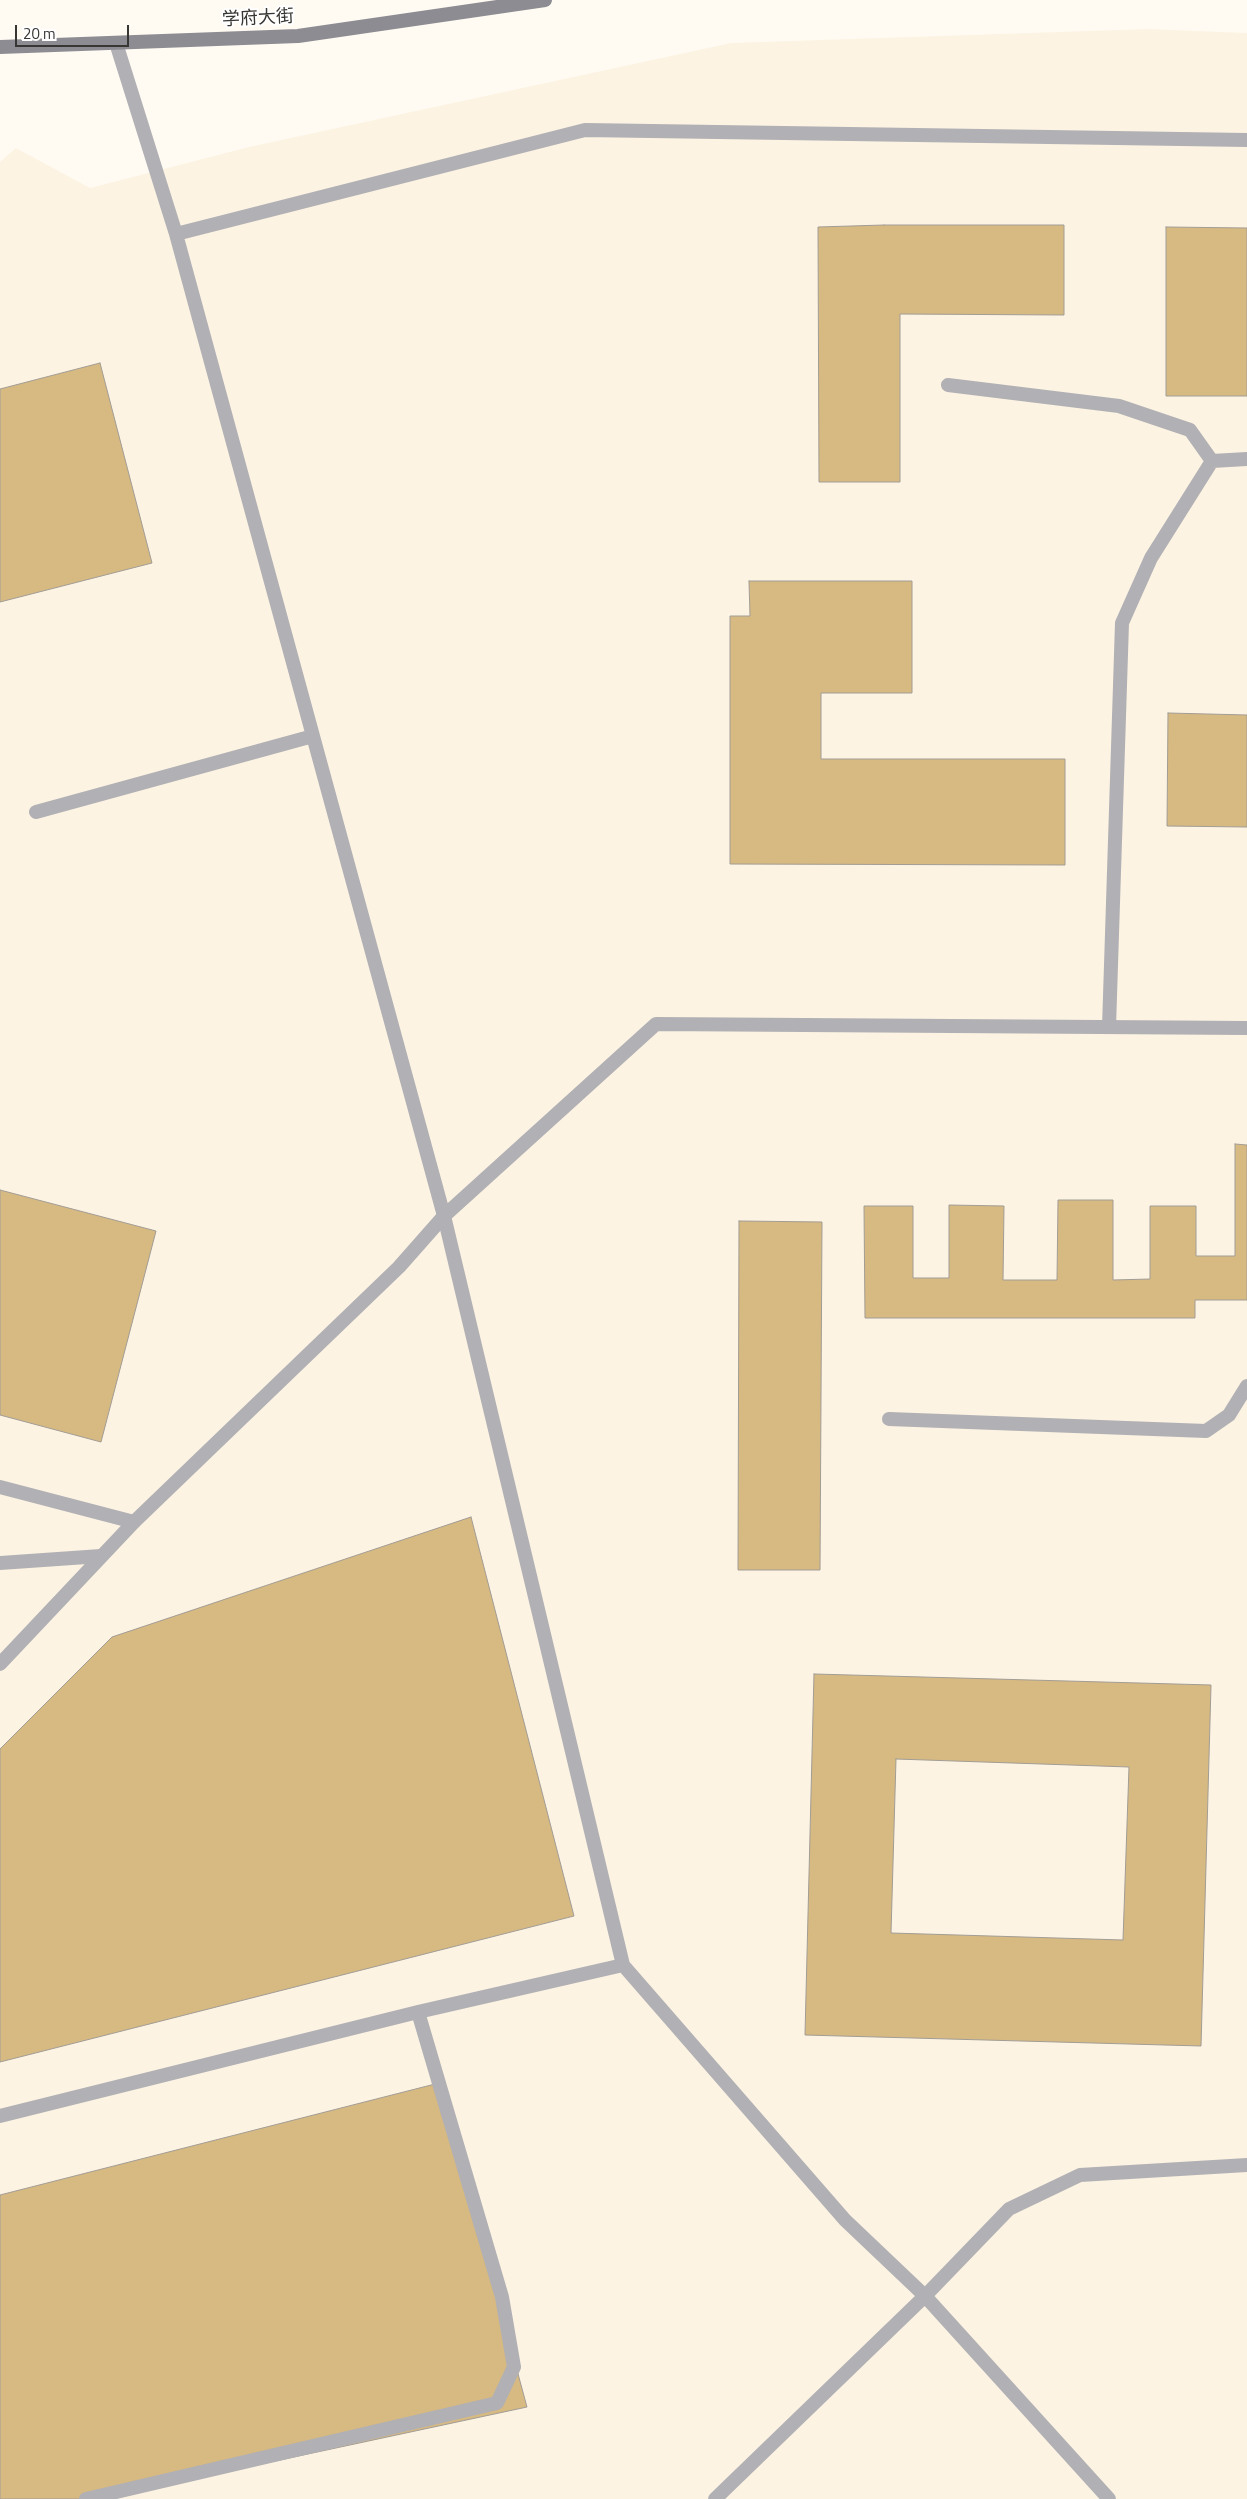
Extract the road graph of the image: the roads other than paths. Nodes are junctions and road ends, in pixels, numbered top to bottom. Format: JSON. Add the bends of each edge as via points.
{"nodes":[{"id":1,"x":545,"y":0,"type":"edge"},
{"id":2,"x":116,"y":43,"type":"junction"},
{"id":3,"x":0,"y":47,"type":"edge"},
{"id":4,"x":1247,"y":140,"type":"edge"},
{"id":5,"x":176,"y":234,"type":"junction"},
{"id":6,"x":948,"y":385,"type":"dead end"},
{"id":7,"x":1247,"y":459,"type":"edge"},
{"id":8,"x":1212,"y":461,"type":"junction"},
{"id":9,"x":313,"y":736,"type":"junction"},
{"id":10,"x":36,"y":812,"type":"dead end"},
{"id":11,"x":1109,"y":1028,"type":"junction"},
{"id":12,"x":1247,"y":1028,"type":"edge"},
{"id":13,"x":444,"y":1216,"type":"junction"},
{"id":14,"x":1247,"y":1386,"type":"edge"},
{"id":15,"x":889,"y":1419,"type":"dead end"},
{"id":16,"x":0,"y":1487,"type":"edge"},
{"id":17,"x":134,"y":1522,"type":"junction"},
{"id":18,"x":101,"y":1556,"type":"junction"},
{"id":19,"x":0,"y":1563,"type":"edge"},
{"id":20,"x":0,"y":1664,"type":"edge"},
{"id":21,"x":623,"y":1965,"type":"junction"},
{"id":22,"x":418,"y":2012,"type":"junction"},
{"id":23,"x":0,"y":2116,"type":"edge"},
{"id":24,"x":1247,"y":2164,"type":"edge"},
{"id":25,"x":925,"y":2296,"type":"junction"},
{"id":26,"x":86,"y":2499,"type":"edge"},
{"id":27,"x":715,"y":2499,"type":"edge"},
{"id":28,"x":1109,"y":2499,"type":"edge"}],
"edges":[{"from":1,"to":2,"type":"main road","name":"学府大街","via":[[298,36]]},
{"from":2,"to":3,"type":"main road","name":"学府大街"},
{"from":2,"to":5,"type":"street"},
{"from":4,"to":5,"type":"street","via":[[585,130]]},
{"from":5,"to":9,"type":"street"},
{"from":6,"to":8,"type":"street","via":[[1119,406],[1190,430]]},
{"from":7,"to":8,"type":"street"},
{"from":8,"to":11,"type":"street","via":[[1151,558],[1122,623]]},
{"from":9,"to":10,"type":"street"},
{"from":9,"to":13,"type":"street"},
{"from":11,"to":12,"type":"street"},
{"from":11,"to":13,"type":"street","via":[[656,1024]]},
{"from":13,"to":17,"type":"street","via":[[399,1267]]},
{"from":13,"to":21,"type":"street"},
{"from":14,"to":15,"type":"street","via":[[1229,1415],[1206,1430]]},
{"from":16,"to":17,"type":"street"},
{"from":17,"to":18,"type":"street"},
{"from":18,"to":19,"type":"street"},
{"from":18,"to":20,"type":"street"},
{"from":21,"to":22,"type":"street"},
{"from":21,"to":25,"type":"street","via":[[845,2220]]},
{"from":22,"to":23,"type":"street"},
{"from":22,"to":26,"type":"street","via":[[502,2297],[514,2367],[498,2403]]},
{"from":24,"to":25,"type":"street","via":[[1080,2175],[1009,2209]]},
{"from":25,"to":27,"type":"street"},
{"from":25,"to":28,"type":"street"}]}
